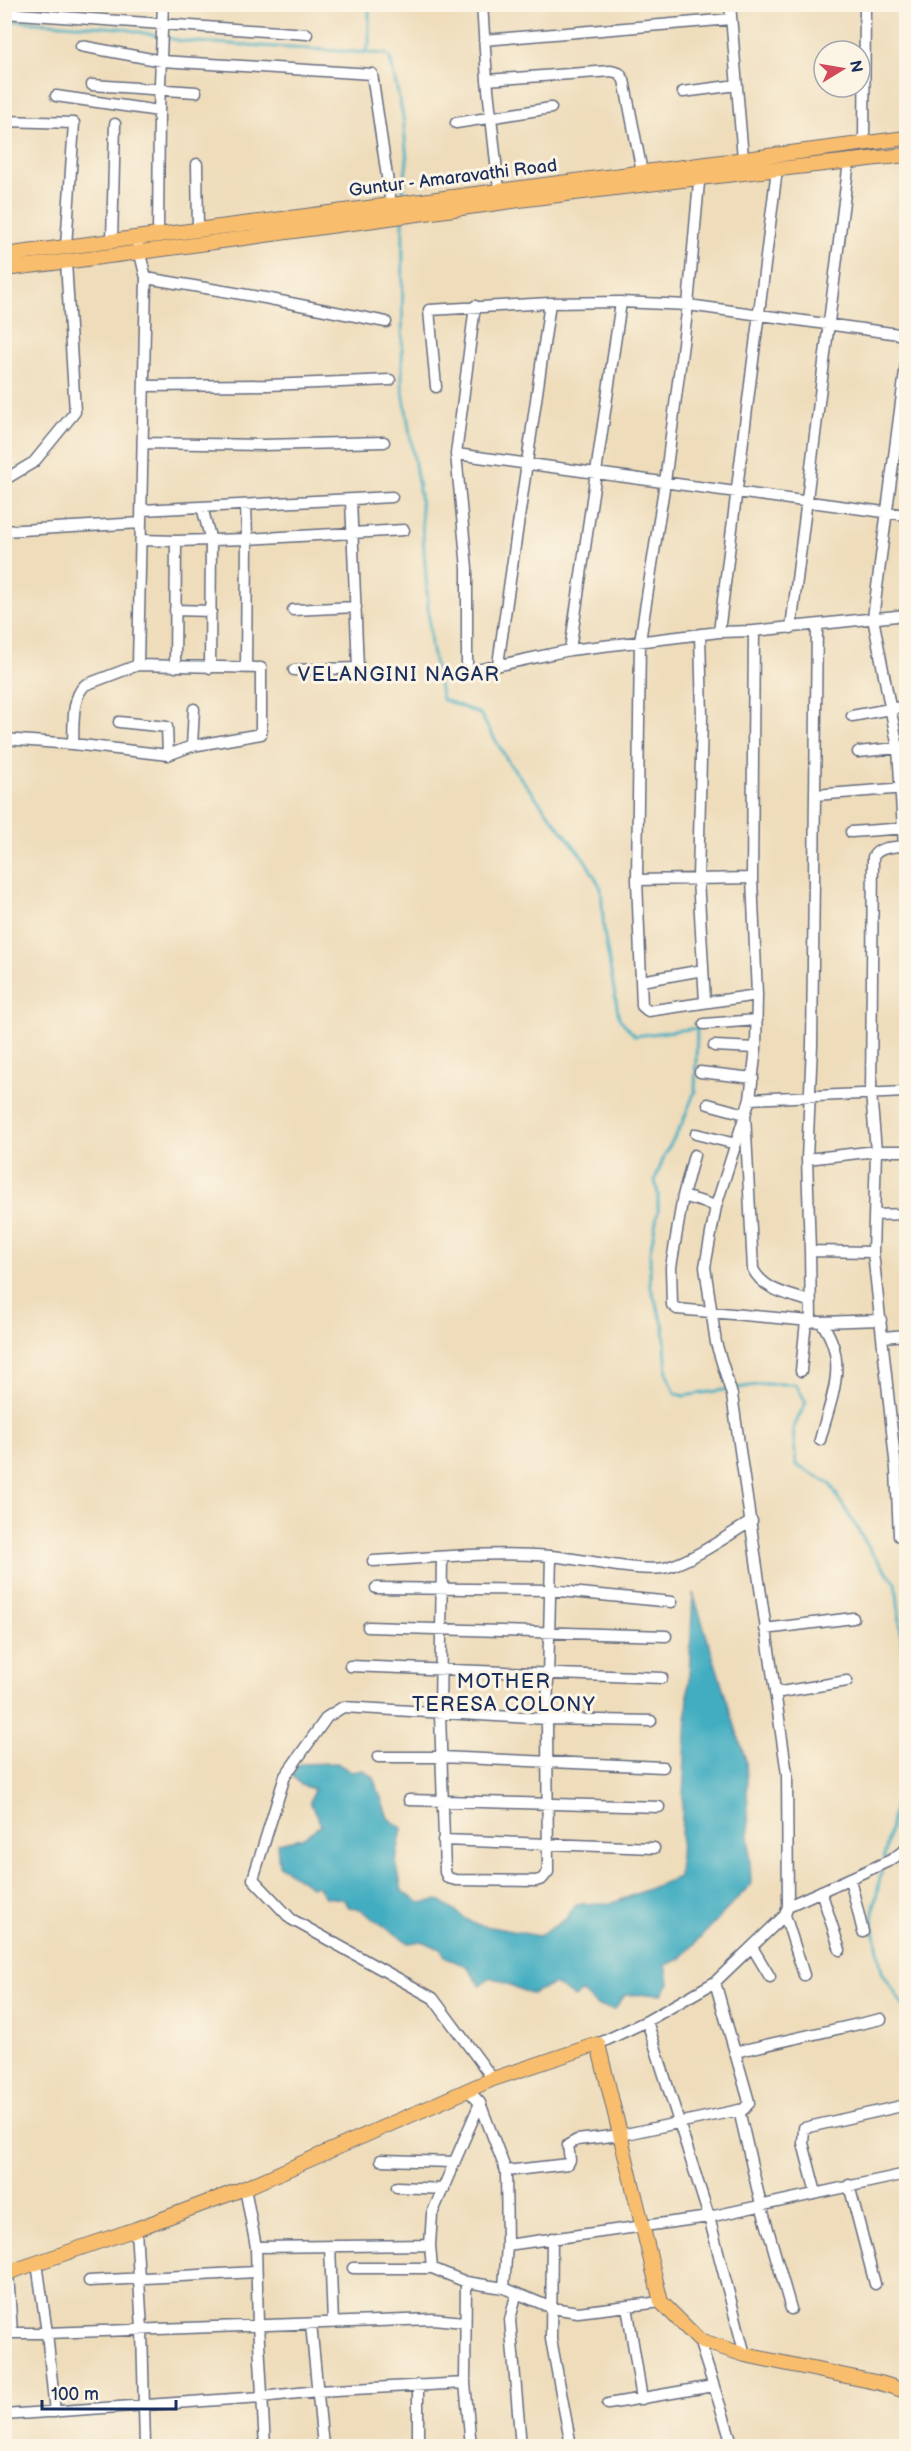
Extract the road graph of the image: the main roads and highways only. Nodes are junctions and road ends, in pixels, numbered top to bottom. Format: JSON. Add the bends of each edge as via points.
{"nodes":[{"id":1,"x":906,"y":138,"type":"edge"},
{"id":2,"x":906,"y":154,"type":"edge"},
{"id":3,"x":400,"y":208,"type":"junction"},
{"id":4,"x":4,"y":255,"type":"edge"},
{"id":5,"x":4,"y":270,"type":"edge"},
{"id":6,"x":6,"y":2273,"type":"edge"},
{"id":7,"x":906,"y":2391,"type":"edge"}],
"edges":[{"from":1,"to":3,"type":"main road","name":"Guntur - Amaravathi Road","via":[[500,189]]},
{"from":2,"to":3,"type":"main road","name":"Guntur - Amaravathi Road"},
{"from":3,"to":4,"type":"main road","name":"Guntur - Amaravathi Road"},
{"from":3,"to":5,"type":"main road","name":"Guntur - Amaravathi Road","via":[[140,254]]},
{"from":6,"to":7,"type":"main road","via":[[245,2188],[493,2079],[598,2044],[661,2302],[699,2340],[745,2355]]}]}
